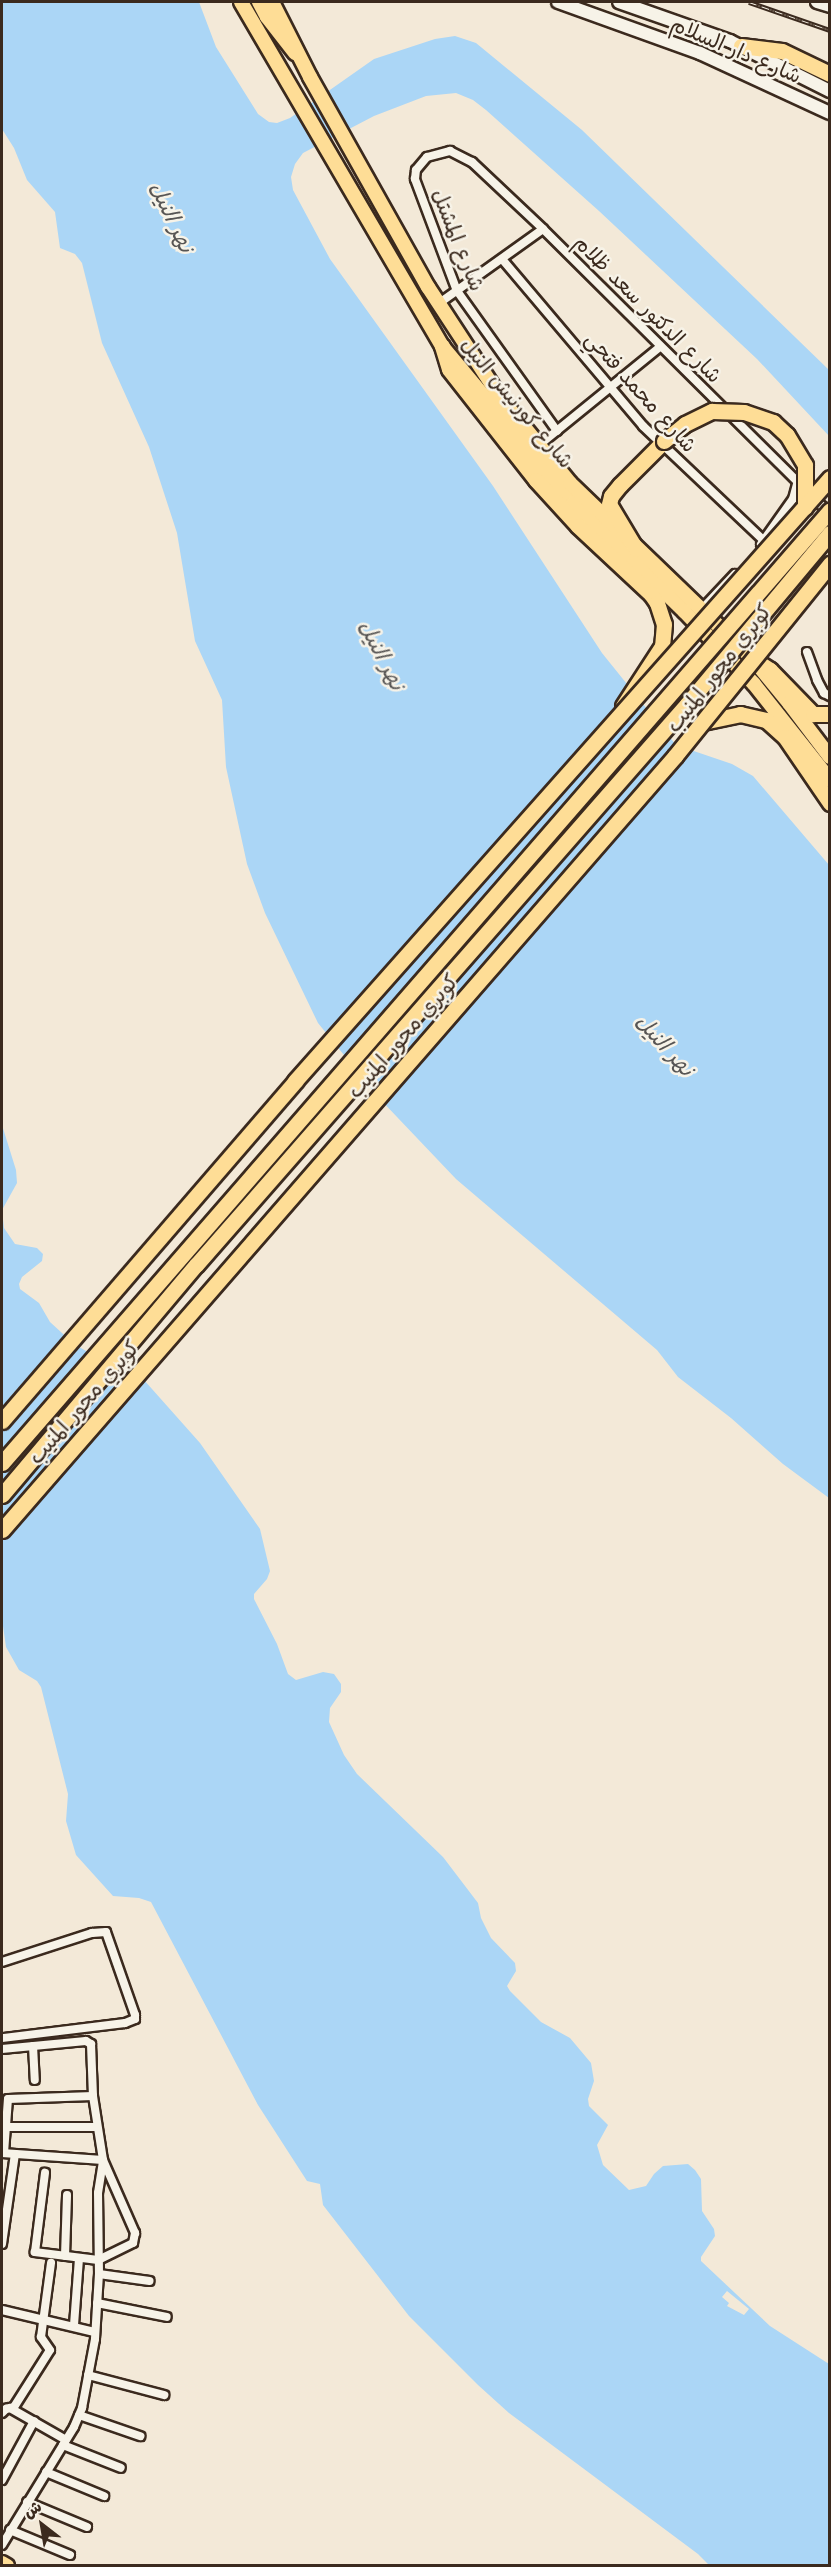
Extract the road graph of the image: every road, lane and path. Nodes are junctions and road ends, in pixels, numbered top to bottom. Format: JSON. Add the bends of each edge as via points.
{"nodes":[{"id":1,"x":241,"y":2,"type":"edge"},
{"id":2,"x":259,"y":2,"type":"edge"},
{"id":3,"x":272,"y":2,"type":"edge"},
{"id":4,"x":558,"y":2,"type":"edge"},
{"id":5,"x":619,"y":2,"type":"edge"},
{"id":6,"x":817,"y":2,"type":"edge"},
{"id":7,"x":569,"y":4,"type":"edge"},
{"id":8,"x":830,"y":6,"type":"edge"},
{"id":9,"x":741,"y":46,"type":"junction"},
{"id":10,"x":301,"y":58,"type":"junction"},
{"id":11,"x":830,"y":74,"type":"edge"},
{"id":12,"x":830,"y":91,"type":"edge"},
{"id":13,"x":830,"y":113,"type":"edge"},
{"id":14,"x":472,"y":162,"type":"joint"},
{"id":15,"x":543,"y":229,"type":"junction"},
{"id":16,"x":502,"y":259,"type":"junction"},
{"id":17,"x":457,"y":291,"type":"junction"},
{"id":18,"x":438,"y":304,"type":"junction"},
{"id":19,"x":442,"y":346,"type":"junction"},
{"id":20,"x":660,"y":347,"type":"junction"},
{"id":21,"x":609,"y":388,"type":"junction"},
{"id":22,"x":556,"y":431,"type":"junction"},
{"id":23,"x":663,"y":443,"type":"junction"},
{"id":24,"x":538,"y":446,"type":"junction"},
{"id":25,"x":830,"y":478,"type":"edge"},
{"id":26,"x":797,"y":484,"type":"junction"},
{"id":27,"x":806,"y":507,"type":"junction"},
{"id":28,"x":830,"y":512,"type":"edge"},
{"id":29,"x":830,"y":534,"type":"edge"},
{"id":30,"x":764,"y":541,"type":"junction"},
{"id":31,"x":636,"y":549,"type":"junction"},
{"id":32,"x":830,"y":564,"type":"edge"},
{"id":33,"x":830,"y":580,"type":"edge"},
{"id":34,"x":793,"y":608,"type":"junction"},
{"id":35,"x":702,"y":609,"type":"junction"},
{"id":36,"x":807,"y":652,"type":"dead end"},
{"id":37,"x":753,"y":659,"type":"junction"},
{"id":38,"x":830,"y":696,"type":"edge"},
{"id":39,"x":621,"y":712,"type":"junction"},
{"id":40,"x":830,"y":714,"type":"edge"},
{"id":41,"x":703,"y":722,"type":"junction"},
{"id":42,"x":830,"y":757,"type":"edge"},
{"id":43,"x":830,"y":780,"type":"edge"},
{"id":44,"x":830,"y":803,"type":"edge"},
{"id":45,"x":2,"y":1421,"type":"edge"},
{"id":46,"x":2,"y":1463,"type":"edge"},
{"id":47,"x":2,"y":1495,"type":"edge"},
{"id":48,"x":2,"y":1530,"type":"edge"},
{"id":49,"x":2,"y":1962,"type":"edge"},
{"id":50,"x":2,"y":2038,"type":"edge"},
{"id":51,"x":33,"y":2046,"type":"junction"},
{"id":52,"x":2,"y":2049,"type":"edge"},
{"id":53,"x":35,"y":2080,"type":"dead end"},
{"id":54,"x":93,"y":2096,"type":"junction"},
{"id":55,"x":5,"y":2127,"type":"junction"},
{"id":56,"x":97,"y":2127,"type":"junction"},
{"id":57,"x":3,"y":2153,"type":"edge"},
{"id":58,"x":15,"y":2154,"type":"junction"},
{"id":59,"x":103,"y":2160,"type":"junction"},
{"id":60,"x":45,"y":2173,"type":"dead end"},
{"id":61,"x":6,"y":2184,"type":"edge"},
{"id":62,"x":66,"y":2195,"type":"dead end"},
{"id":63,"x":4,"y":2214,"type":"edge"},
{"id":64,"x":2,"y":2243,"type":"edge"},
{"id":65,"x":65,"y":2256,"type":"junction"},
{"id":66,"x":79,"y":2258,"type":"junction"},
{"id":67,"x":98,"y":2260,"type":"junction"},
{"id":68,"x":51,"y":2263,"type":"dead end"},
{"id":69,"x":99,"y":2274,"type":"junction"},
{"id":70,"x":150,"y":2281,"type":"dead end"},
{"id":71,"x":97,"y":2303,"type":"junction"},
{"id":72,"x":2,"y":2310,"type":"edge"},
{"id":73,"x":167,"y":2317,"type":"dead end"},
{"id":74,"x":44,"y":2319,"type":"junction"},
{"id":75,"x":74,"y":2325,"type":"junction"},
{"id":76,"x":94,"y":2332,"type":"junction"},
{"id":77,"x":88,"y":2375,"type":"junction"},
{"id":78,"x":164,"y":2395,"type":"dead end"},
{"id":79,"x":10,"y":2408,"type":"junction"},
{"id":80,"x":2,"y":2413,"type":"edge"},
{"id":81,"x":79,"y":2415,"type":"junction"},
{"id":82,"x":34,"y":2421,"type":"junction"},
{"id":83,"x":140,"y":2436,"type":"dead end"},
{"id":84,"x":65,"y":2442,"type":"junction"},
{"id":85,"x":121,"y":2468,"type":"dead end"},
{"id":86,"x":46,"y":2472,"type":"junction"},
{"id":87,"x":2,"y":2480,"type":"edge"},
{"id":88,"x":104,"y":2496,"type":"dead end"},
{"id":89,"x":27,"y":2502,"type":"junction"},
{"id":90,"x":87,"y":2527,"type":"dead end"},
{"id":91,"x":10,"y":2530,"type":"junction"},
{"id":92,"x":2,"y":2545,"type":"edge"},
{"id":93,"x":70,"y":2555,"type":"dead end"},
{"id":94,"x":2,"y":2563,"type":"edge"},
{"id":95,"x":7,"y":2565,"type":"edge"}],
"edges":[{"from":1,"to":19,"type":"main road","name":"شارع كورنيش النيل"},
{"from":2,"to":10,"type":"main road","via":[[274,28]]},
{"from":3,"to":10,"type":"main road","name":"شارع كورنيش النيل"},
{"from":4,"to":7,"type":"main road","name":"شارع دار السلام"},
{"from":5,"to":9,"type":"main road","name":"شارع دار السلام"},
{"from":6,"to":8,"type":"main road"},
{"from":7,"to":13,"type":"main road","name":"شارع دار السلام","via":[[700,54]]},
{"from":9,"to":11,"type":"highway","via":[[782,51]]},
{"from":9,"to":12,"type":"main road","name":"شارع دار السلام"},
{"from":10,"to":18,"type":"main road","name":"شارع كورنيش النيل"},
{"from":14,"to":15,"type":"street","name":"شارع الدكتور سعد ظلام"},
{"from":14,"to":17,"type":"street","name":"شارع المشتل","via":[[450,151],[427,157],[416,170],[420,196]]},
{"from":15,"to":16,"type":"street"},
{"from":15,"to":20,"type":"street","name":"شارع الدكتور سعد ظلام"},
{"from":16,"to":17,"type":"street"},
{"from":16,"to":21,"type":"street","name":"شارع محمد فتحي"},
{"from":17,"to":18,"type":"street"},
{"from":17,"to":22,"type":"street","name":"شارع المشتل"},
{"from":18,"to":24,"type":"main road","name":"شارع كورنيش النيل"},
{"from":19,"to":39,"type":"highway","via":[[449,369],[536,480],[588,537],[651,594],[662,613],[662,646]]},
{"from":19,"to":43,"type":"main road","name":"شارع كورنيش النيل","via":[[573,503],[754,684]]},
{"from":20,"to":21,"type":"street"},
{"from":20,"to":26,"type":"street","name":"شارع الدكتور سعد ظلام"},
{"from":21,"to":22,"type":"street"},
{"from":21,"to":23,"type":"street","name":"شارع محمد فتحي"},
{"from":22,"to":24,"type":"street"},
{"from":23,"to":27,"type":"highway","bridge":true,"via":[[685,424],[712,411],[744,412],[773,422],[787,435],[805,465]]},
{"from":23,"to":30,"type":"street","name":"شارع محمد فتحي"},
{"from":23,"to":31,"type":"highway","via":[[611,496],[609,504]]},
{"from":24,"to":31,"type":"main road","name":"شارع كورنيش النيل"},
{"from":25,"to":27,"type":"highway","name":"كوبري محور المنيب","bridge":true},
{"from":26,"to":28,"type":"street"},
{"from":26,"to":30,"type":"street","via":[[793,499]]},
{"from":27,"to":39,"type":"highway","name":"كوبري محور المنيب","bridge":true},
{"from":28,"to":46,"type":"highway","name":"كوبري محور المنيب","bridge":true},
{"from":29,"to":47,"type":"highway","name":"كوبري محور المنيب","bridge":true},
{"from":30,"to":35,"type":"street"},
{"from":31,"to":35,"type":"main road","name":"شارع كورنيش النيل"},
{"from":32,"to":34,"type":"highway","name":"كوبري محور المنيب","bridge":true},
{"from":33,"to":34,"type":"highway","bridge":true},
{"from":34,"to":41,"type":"highway","name":"كوبري محور المنيب","bridge":true},
{"from":35,"to":37,"type":"main road","name":"شارع كورنيش النيل"},
{"from":36,"to":38,"type":"street","via":[[817,680]]},
{"from":37,"to":40,"type":"highway","via":[[770,670],[813,714]]},
{"from":37,"to":42,"type":"main road","name":"شارع كورنيش النيل"},
{"from":39,"to":45,"type":"highway","name":"كوبري محور المنيب","bridge":true,"via":[[295,1080]]},
{"from":41,"to":44,"type":"highway","via":[[740,714],[766,720],[785,737]]},
{"from":41,"to":48,"type":"highway","name":"كوبري محور المنيب","bridge":true},
{"from":49,"to":50,"type":"street","via":[[103,1931],[110,1937],[135,2019],[104,2027]]},
{"from":51,"to":52,"type":"street"},
{"from":51,"to":53,"type":"street"},
{"from":51,"to":54,"type":"street","via":[[89,2042]]},
{"from":54,"to":55,"type":"street","via":[[7,2099]]},
{"from":54,"to":56,"type":"street"},
{"from":55,"to":56,"type":"street"},
{"from":55,"to":57,"type":"street"},
{"from":56,"to":59,"type":"street"},
{"from":57,"to":58,"type":"street"},
{"from":58,"to":59,"type":"street"},
{"from":58,"to":61,"type":"street"},
{"from":59,"to":67,"type":"street","via":[[98,2193]]},
{"from":59,"to":67,"type":"street","via":[[135,2237],[133,2243]]},
{"from":60,"to":65,"type":"street","via":[[35,2252]]},
{"from":61,"to":63,"type":"street"},
{"from":62,"to":65,"type":"street"},
{"from":63,"to":64,"type":"street"},
{"from":65,"to":66,"type":"street"},
{"from":66,"to":67,"type":"street"},
{"from":66,"to":75,"type":"street"},
{"from":67,"to":69,"type":"street"},
{"from":68,"to":74,"type":"street"},
{"from":69,"to":70,"type":"street"},
{"from":69,"to":71,"type":"street"},
{"from":71,"to":73,"type":"street"},
{"from":71,"to":76,"type":"street"},
{"from":72,"to":74,"type":"street"},
{"from":74,"to":75,"type":"street"},
{"from":74,"to":79,"type":"street","via":[[42,2339],[50,2350]]},
{"from":75,"to":76,"type":"street"},
{"from":76,"to":77,"type":"street"},
{"from":77,"to":78,"type":"street"},
{"from":77,"to":81,"type":"street"},
{"from":79,"to":80,"type":"street"},
{"from":79,"to":82,"type":"street"},
{"from":81,"to":83,"type":"street"},
{"from":81,"to":84,"type":"street"},
{"from":82,"to":84,"type":"street"},
{"from":82,"to":87,"type":"street"},
{"from":84,"to":85,"type":"street"},
{"from":84,"to":86,"type":"street"},
{"from":86,"to":88,"type":"street"},
{"from":86,"to":89,"type":"street"},
{"from":89,"to":90,"type":"street"},
{"from":89,"to":91,"type":"street"},
{"from":91,"to":92,"type":"street"},
{"from":91,"to":93,"type":"street"},
{"from":94,"to":95,"type":"main road"}]}
